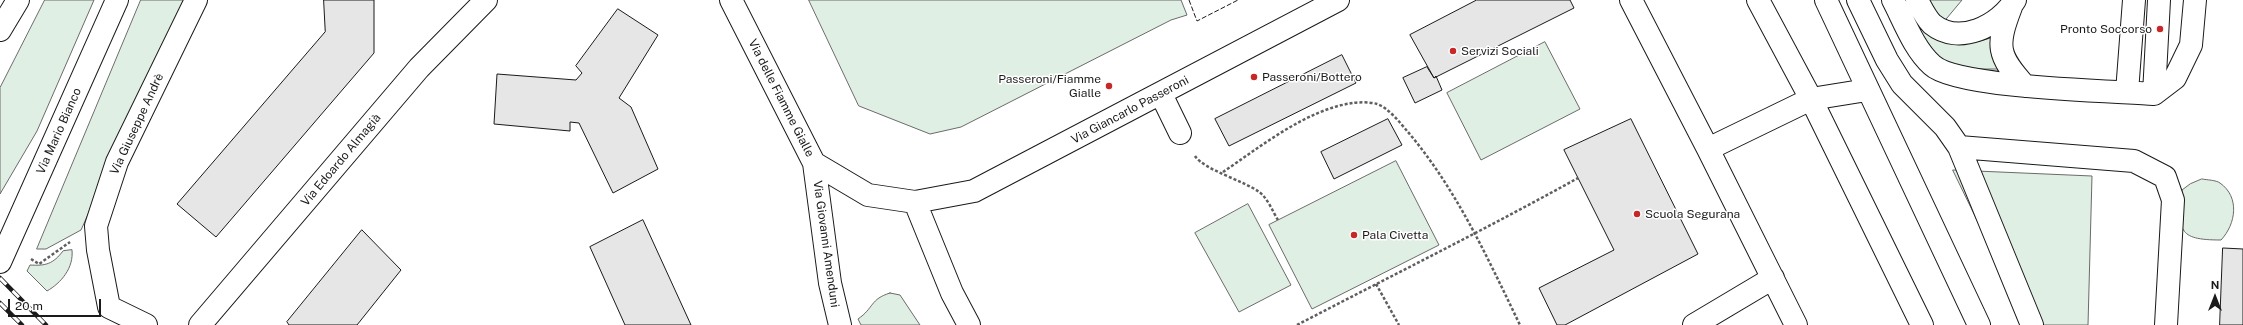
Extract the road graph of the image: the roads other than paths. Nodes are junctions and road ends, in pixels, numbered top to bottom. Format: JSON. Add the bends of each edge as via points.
{"nodes":[{"id":1,"x":18,"y":0,"type":"edge"},
{"id":2,"x":117,"y":0,"type":"edge"},
{"id":3,"x":196,"y":0,"type":"edge"},
{"id":4,"x":486,"y":0,"type":"edge"},
{"id":5,"x":731,"y":0,"type":"edge"},
{"id":6,"x":1338,"y":0,"type":"edge"},
{"id":7,"x":1631,"y":0,"type":"edge"},
{"id":8,"x":1758,"y":0,"type":"edge"},
{"id":9,"x":1826,"y":0,"type":"edge"},
{"id":10,"x":1858,"y":0,"type":"edge"},
{"id":11,"x":1893,"y":0,"type":"edge"},
{"id":12,"x":1917,"y":0,"type":"edge"},
{"id":13,"x":2134,"y":0,"type":"edge"},
{"id":14,"x":2159,"y":0,"type":"edge"},
{"id":15,"x":2195,"y":0,"type":"edge"},
{"id":16,"x":2013,"y":3,"type":"edge"},
{"id":17,"x":0,"y":30,"type":"edge"},
{"id":18,"x":2024,"y":86,"type":"junction"},
{"id":19,"x":1867,"y":90,"type":"junction"},
{"id":20,"x":2127,"y":92,"type":"junction"},
{"id":21,"x":1161,"y":94,"type":"junction"},
{"id":22,"x":2154,"y":94,"type":"junction"},
{"id":23,"x":1811,"y":99,"type":"junction"},
{"id":24,"x":1180,"y":133,"type":"road end"},
{"id":25,"x":1959,"y":147,"type":"junction"},
{"id":26,"x":1708,"y":149,"type":"junction"},
{"id":27,"x":814,"y":163,"type":"junction"},
{"id":28,"x":915,"y":202,"type":"junction"},
{"id":29,"x":4,"y":254,"type":"edge"},
{"id":30,"x":1764,"y":284,"type":"junction"},
{"id":31,"x":146,"y":325,"type":"edge"},
{"id":32,"x":200,"y":325,"type":"edge"},
{"id":33,"x":840,"y":325,"type":"edge"},
{"id":34,"x":969,"y":325,"type":"edge"},
{"id":35,"x":1694,"y":325,"type":"edge"},
{"id":36,"x":1796,"y":325,"type":"edge"},
{"id":37,"x":1922,"y":325,"type":"edge"},
{"id":38,"x":1979,"y":325,"type":"edge"},
{"id":39,"x":2032,"y":325,"type":"edge"},
{"id":40,"x":2166,"y":325,"type":"edge"}],
"edges":[{"from":1,"to":17,"type":"street"},
{"from":2,"to":29,"type":"street","name":"Via Mario Bianco"},
{"from":3,"to":31,"type":"street","name":"Via Giuseppe Andrè","via":[[117,162],[96,226],[109,307]]},
{"from":4,"to":32,"type":"street","name":"Via Edoardo Almagià","via":[[420,68]]},
{"from":5,"to":27,"type":"street","name":"Via delle Fiamme Gialle"},
{"from":6,"to":21,"type":"street","name":"Via Giancarlo Passeroni"},
{"from":7,"to":26,"type":"street"},
{"from":8,"to":23,"type":"street"},
{"from":9,"to":19,"type":"street"},
{"from":10,"to":25,"type":"street","via":[[1887,60],[1902,84],[1945,127]]},
{"from":11,"to":18,"type":"street","via":[[1923,55],[1933,66],[1947,74],[1962,78]]},
{"from":12,"to":16,"type":"street","via":[[1932,23],[1948,32],[1962,34],[1975,31],[1994,21]]},
{"from":13,"to":20,"type":"street"},
{"from":14,"to":22,"type":"street"},
{"from":15,"to":22,"type":"street","via":[[2191,46],[2175,78]]},
{"from":16,"to":18,"type":"street","via":[[2001,33],[2001,46],[2010,70]]},
{"from":18,"to":20,"type":"street"},
{"from":19,"to":23,"type":"street"},
{"from":19,"to":38,"type":"street"},
{"from":20,"to":22,"type":"street"},
{"from":21,"to":24,"type":"street"},
{"from":21,"to":28,"type":"street","name":"Via Giancarlo Passeroni","via":[[974,191]]},
{"from":23,"to":26,"type":"street"},
{"from":23,"to":37,"type":"street"},
{"from":25,"to":39,"type":"street"},
{"from":25,"to":40,"type":"street","via":[[2134,161],[2165,177],[2173,200]]},
{"from":26,"to":30,"type":"street"},
{"from":27,"to":28,"type":"street","name":"Via delle Fiamme Gialle","via":[[868,195]]},
{"from":27,"to":33,"type":"street","name":"Via Giovanni Amenduni","via":[[830,283]]},
{"from":28,"to":34,"type":"street","via":[[952,293]]},
{"from":30,"to":35,"type":"street"},
{"from":30,"to":36,"type":"street"}]}
